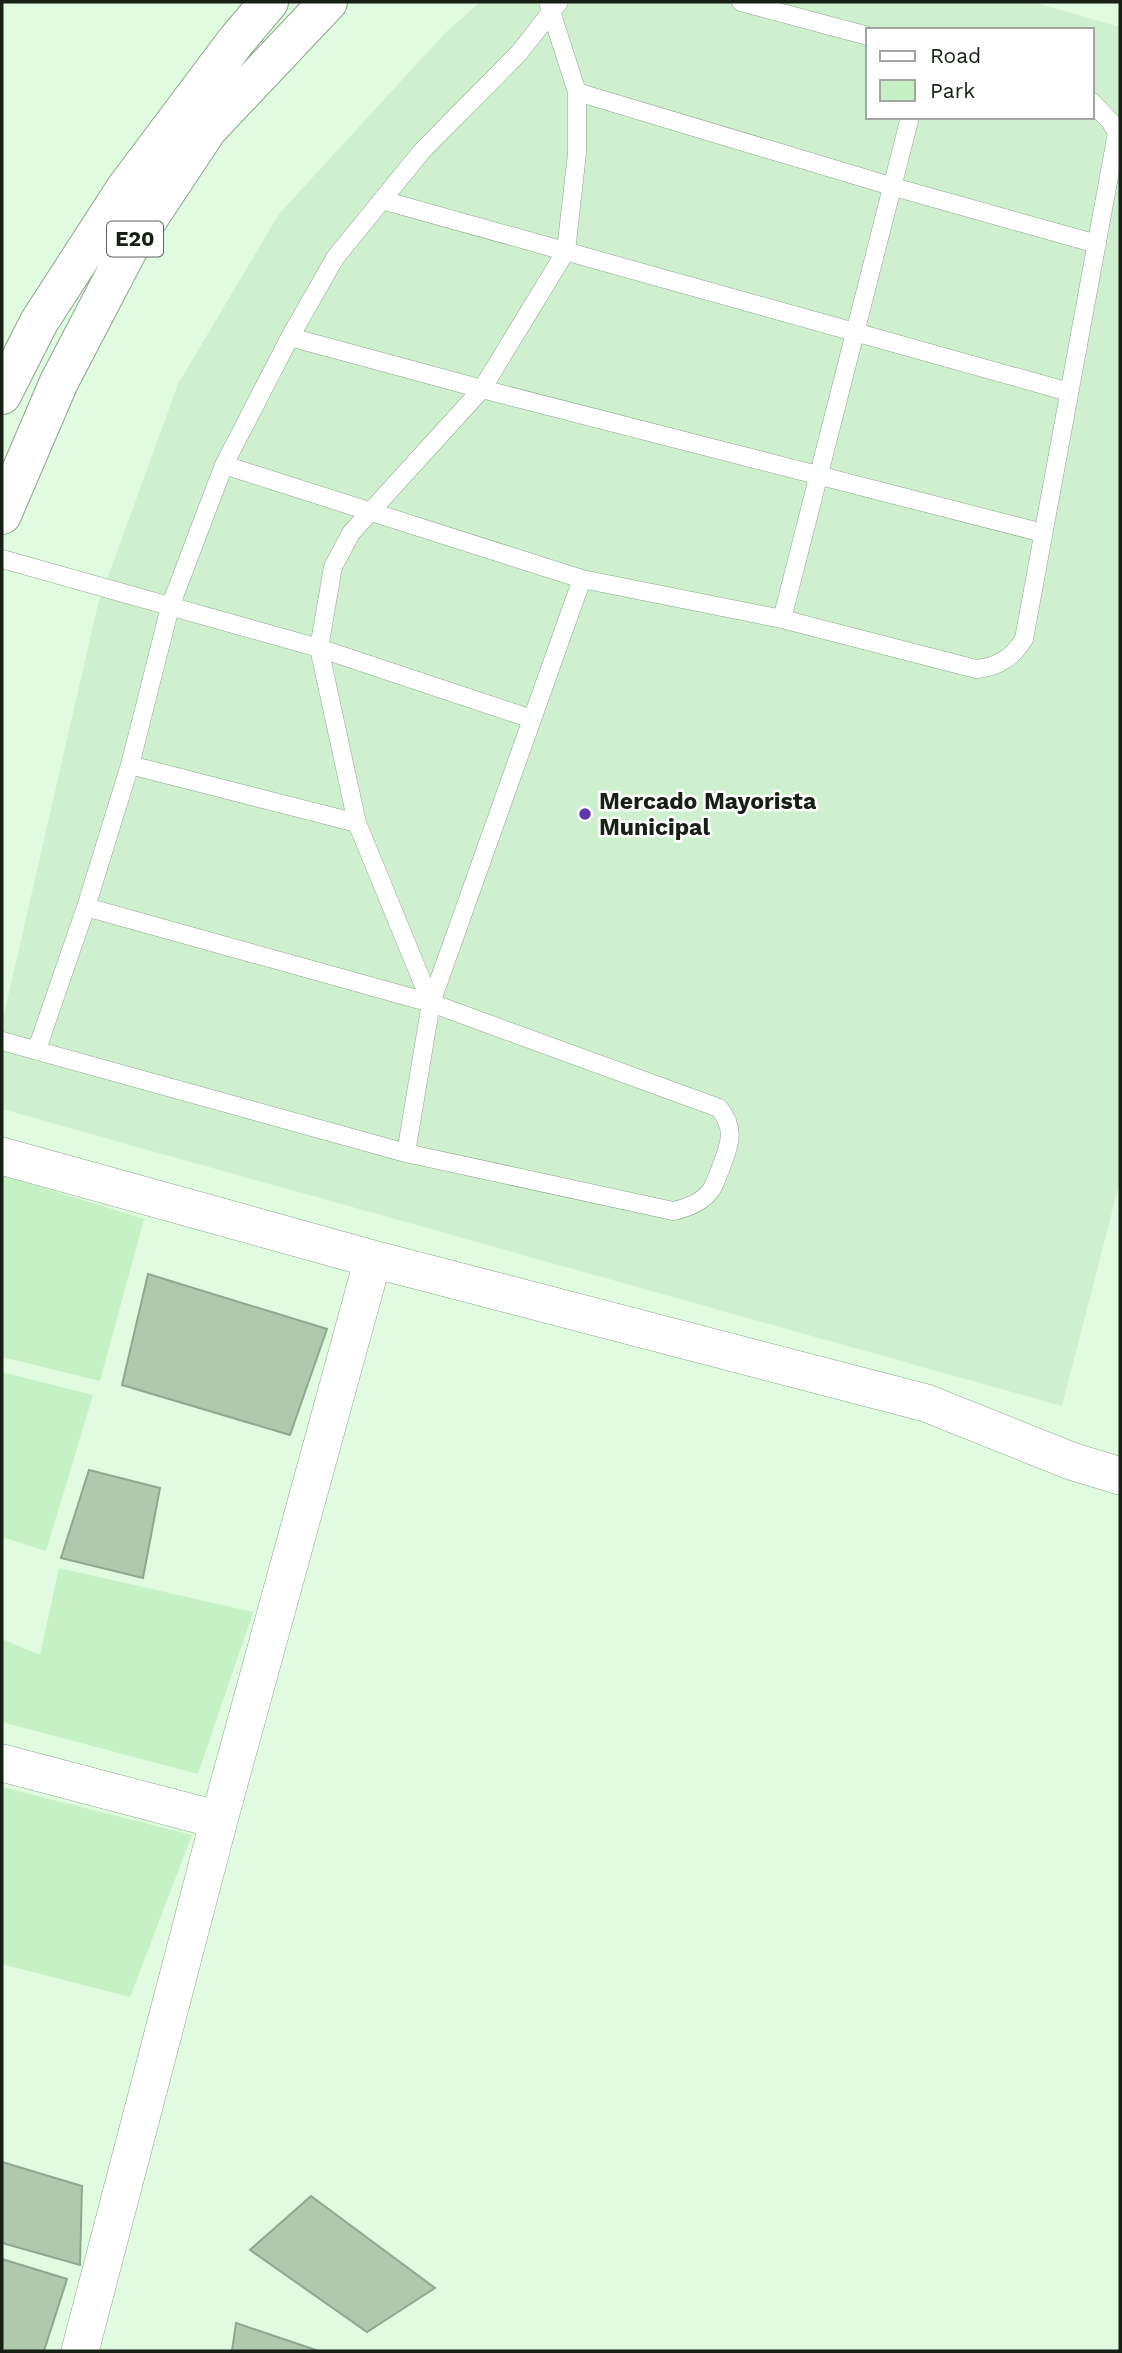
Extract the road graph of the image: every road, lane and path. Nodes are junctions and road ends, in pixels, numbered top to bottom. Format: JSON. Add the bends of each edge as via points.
{"nodes":[{"id":1,"x":269,"y":2,"type":"edge"},
{"id":2,"x":328,"y":2,"type":"edge"},
{"id":3,"x":741,"y":2,"type":"edge"},
{"id":4,"x":553,"y":4,"type":"edge"},
{"id":5,"x":866,"y":35,"type":"edge"},
{"id":6,"x":577,"y":92,"type":"junction"},
{"id":7,"x":1094,"y":104,"type":"edge"},
{"id":8,"x":910,"y":119,"type":"edge"},
{"id":9,"x":894,"y":187,"type":"junction"},
{"id":10,"x":382,"y":200,"type":"junction"},
{"id":11,"x":1097,"y":244,"type":"junction"},
{"id":12,"x":566,"y":251,"type":"junction"},
{"id":13,"x":855,"y":331,"type":"junction"},
{"id":14,"x":290,"y":337,"type":"junction"},
{"id":15,"x":482,"y":389,"type":"junction"},
{"id":16,"x":1069,"y":392,"type":"junction"},
{"id":17,"x":2,"y":396,"type":"edge"},
{"id":18,"x":224,"y":465,"type":"junction"},
{"id":19,"x":818,"y":474,"type":"junction"},
{"id":20,"x":370,"y":512,"type":"junction"},
{"id":21,"x":2,"y":515,"type":"edge"},
{"id":22,"x":1043,"y":533,"type":"junction"},
{"id":23,"x":2,"y":559,"type":"edge"},
{"id":24,"x":582,"y":579,"type":"junction"},
{"id":25,"x":170,"y":607,"type":"junction"},
{"id":26,"x":782,"y":618,"type":"junction"},
{"id":27,"x":318,"y":648,"type":"junction"},
{"id":28,"x":532,"y":719,"type":"junction"},
{"id":29,"x":130,"y":765,"type":"junction"},
{"id":30,"x":357,"y":823,"type":"junction"},
{"id":31,"x":86,"y":907,"type":"junction"},
{"id":32,"x":431,"y":1003,"type":"junction"},
{"id":33,"x":2,"y":1041,"type":"edge"},
{"id":34,"x":37,"y":1049,"type":"junction"},
{"id":35,"x":406,"y":1153,"type":"junction"},
{"id":36,"x":2,"y":1156,"type":"edge"},
{"id":37,"x":373,"y":1259,"type":"junction"},
{"id":38,"x":1120,"y":1476,"type":"edge"},
{"id":39,"x":2,"y":1763,"type":"edge"},
{"id":40,"x":219,"y":1820,"type":"junction"},
{"id":41,"x":80,"y":2351,"type":"edge"}],
"edges":[{"from":1,"to":17,"type":"highway","number":"E20","via":[[125,189],[39,322]]},
{"from":2,"to":21,"type":"highway","number":"E20","via":[[208,129],[129,248],[59,382]]},
{"from":3,"to":5,"type":"lane"},
{"from":4,"to":6,"type":"lane"},
{"from":4,"to":10,"type":"lane","via":[[519,52],[422,151]]},
{"from":6,"to":9,"type":"lane"},
{"from":6,"to":12,"type":"lane","via":[[577,153]]},
{"from":7,"to":11,"type":"lane","via":[[1117,133]]},
{"from":8,"to":9,"type":"lane"},
{"from":9,"to":11,"type":"lane"},
{"from":9,"to":13,"type":"lane"},
{"from":10,"to":12,"type":"lane"},
{"from":10,"to":14,"type":"lane","via":[[335,258]]},
{"from":11,"to":16,"type":"lane"},
{"from":12,"to":13,"type":"lane"},
{"from":12,"to":15,"type":"lane"},
{"from":13,"to":16,"type":"lane"},
{"from":13,"to":19,"type":"lane"},
{"from":14,"to":15,"type":"lane"},
{"from":14,"to":18,"type":"lane"},
{"from":15,"to":19,"type":"lane"},
{"from":15,"to":20,"type":"lane"},
{"from":16,"to":22,"type":"lane"},
{"from":18,"to":20,"type":"lane"},
{"from":18,"to":25,"type":"lane"},
{"from":19,"to":22,"type":"lane"},
{"from":19,"to":26,"type":"lane"},
{"from":20,"to":24,"type":"lane"},
{"from":20,"to":27,"type":"lane","via":[[351,533],[333,567]]},
{"from":22,"to":26,"type":"lane","via":[[1024,639],[1008,659],[987,668],[976,669]]},
{"from":23,"to":25,"type":"lane"},
{"from":24,"to":26,"type":"lane"},
{"from":24,"to":28,"type":"lane"},
{"from":25,"to":27,"type":"lane"},
{"from":25,"to":29,"type":"lane"},
{"from":27,"to":28,"type":"lane"},
{"from":27,"to":30,"type":"lane"},
{"from":28,"to":32,"type":"lane"},
{"from":29,"to":30,"type":"lane"},
{"from":29,"to":31,"type":"lane"},
{"from":30,"to":32,"type":"lane"},
{"from":31,"to":32,"type":"lane"},
{"from":31,"to":34,"type":"lane"},
{"from":32,"to":35,"type":"lane"},
{"from":32,"to":35,"type":"lane","via":[[719,1108],[728,1118],[730,1145],[712,1190],[697,1203],[673,1212]]},
{"from":33,"to":34,"type":"lane"},
{"from":34,"to":35,"type":"lane"},
{"from":36,"to":37,"type":"street"},
{"from":37,"to":38,"type":"street","via":[[926,1403]]},
{"from":37,"to":40,"type":"street"},
{"from":39,"to":40,"type":"street"},
{"from":40,"to":41,"type":"street"}]}
